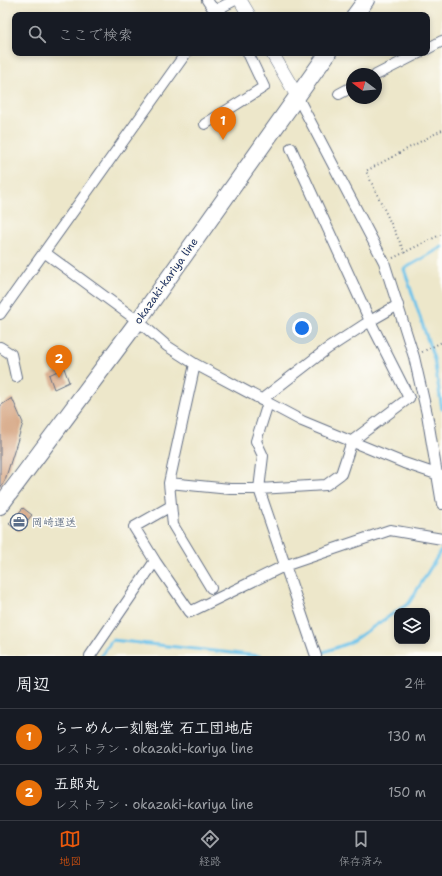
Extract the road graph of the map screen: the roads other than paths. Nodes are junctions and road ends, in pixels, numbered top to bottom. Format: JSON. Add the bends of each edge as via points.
{"nodes":[{"id":1,"x":207,"y":0,"type":"edge"},
{"id":2,"x":234,"y":0,"type":"edge"},
{"id":3,"x":240,"y":0,"type":"edge"},
{"id":4,"x":366,"y":0,"type":"edge"},
{"id":5,"x":216,"y":12,"type":"edge"},
{"id":6,"x":218,"y":12,"type":"edge"},
{"id":7,"x":247,"y":12,"type":"edge"},
{"id":8,"x":357,"y":12,"type":"edge"},
{"id":9,"x":442,"y":41,"type":"edge"},
{"id":10,"x":430,"y":47,"type":"edge"},
{"id":11,"x":184,"y":56,"type":"edge"},
{"id":12,"x":249,"y":56,"type":"edge"},
{"id":13,"x":274,"y":56,"type":"edge"},
{"id":14,"x":326,"y":56,"type":"edge"},
{"id":15,"x":413,"y":56,"type":"edge"},
{"id":16,"x":382,"y":72,"type":"edge"},
{"id":17,"x":346,"y":90,"type":"edge"},
{"id":18,"x":339,"y":94,"type":"dead end"},
{"id":19,"x":298,"y":96,"type":"junction"},
{"id":20,"x":205,"y":124,"type":"dead end"},
{"id":21,"x":291,"y":148,"type":"dead end"},
{"id":22,"x":44,"y":252,"type":"junction"},
{"id":23,"x":398,"y":305,"type":"junction"},
{"id":24,"x":0,"y":314,"type":"edge"},
{"id":25,"x":138,"y":321,"type":"junction"},
{"id":26,"x":370,"y":321,"type":"junction"},
{"id":27,"x":0,"y":347,"type":"edge"},
{"id":28,"x":194,"y":364,"type":"junction"},
{"id":29,"x":16,"y":377,"type":"dead end"},
{"id":30,"x":265,"y":402,"type":"junction"},
{"id":31,"x":352,"y":441,"type":"junction"},
{"id":32,"x":439,"y":475,"type":"edge"},
{"id":33,"x":169,"y":483,"type":"junction"},
{"id":34,"x":259,"y":489,"type":"junction"},
{"id":35,"x":442,"y":504,"type":"edge"},
{"id":36,"x":0,"y":506,"type":"edge"},
{"id":37,"x":171,"y":506,"type":"junction"},
{"id":38,"x":442,"y":539,"type":"edge"},
{"id":39,"x":155,"y":561,"type":"junction"},
{"id":40,"x":284,"y":566,"type":"junction"},
{"id":41,"x":211,"y":588,"type":"dead end"},
{"id":42,"x":90,"y":656,"type":"edge"},
{"id":43,"x":316,"y":656,"type":"edge"}],
"edges":[{"from":1,"to":5,"type":"street"},
{"from":2,"to":6,"type":"street"},
{"from":3,"to":7,"type":"street"},
{"from":4,"to":8,"type":"main road"},
{"from":9,"to":10,"type":"street"},
{"from":11,"to":22,"type":"street"},
{"from":12,"to":20,"type":"street","via":[[264,87]]},
{"from":13,"to":19,"type":"street"},
{"from":14,"to":19,"type":"main road","name":"okazaki-kariya line"},
{"from":15,"to":16,"type":"street"},
{"from":17,"to":18,"type":"street"},
{"from":19,"to":23,"type":"street","via":[[384,262]]},
{"from":19,"to":25,"type":"main road","name":"okazaki-kariya line"},
{"from":21,"to":26,"type":"street"},
{"from":22,"to":24,"type":"street"},
{"from":22,"to":25,"type":"street"},
{"from":23,"to":26,"type":"street"},
{"from":23,"to":32,"type":"street","via":[[414,356]]},
{"from":25,"to":28,"type":"street","via":[[167,346]]},
{"from":25,"to":36,"type":"main road","name":"okazaki-kariya line"},
{"from":26,"to":30,"type":"street","via":[[327,348]]},
{"from":26,"to":31,"type":"street","via":[[409,398]]},
{"from":27,"to":29,"type":"street","via":[[11,354]]},
{"from":28,"to":30,"type":"street"},
{"from":28,"to":33,"type":"street"},
{"from":30,"to":31,"type":"street","via":[[302,421]]},
{"from":30,"to":34,"type":"street","via":[[256,441],[263,456]]},
{"from":31,"to":32,"type":"street"},
{"from":31,"to":34,"type":"street","via":[[341,474],[326,485]]},
{"from":32,"to":35,"type":"street"},
{"from":33,"to":34,"type":"street"},
{"from":33,"to":37,"type":"street"},
{"from":34,"to":40,"type":"street"},
{"from":37,"to":39,"type":"street","via":[[134,527]]},
{"from":37,"to":41,"type":"street","via":[[173,525]]},
{"from":38,"to":40,"type":"street","via":[[390,530]]},
{"from":39,"to":40,"type":"street","via":[[190,612]]},
{"from":39,"to":42,"type":"street"},
{"from":40,"to":43,"type":"street"}]}
